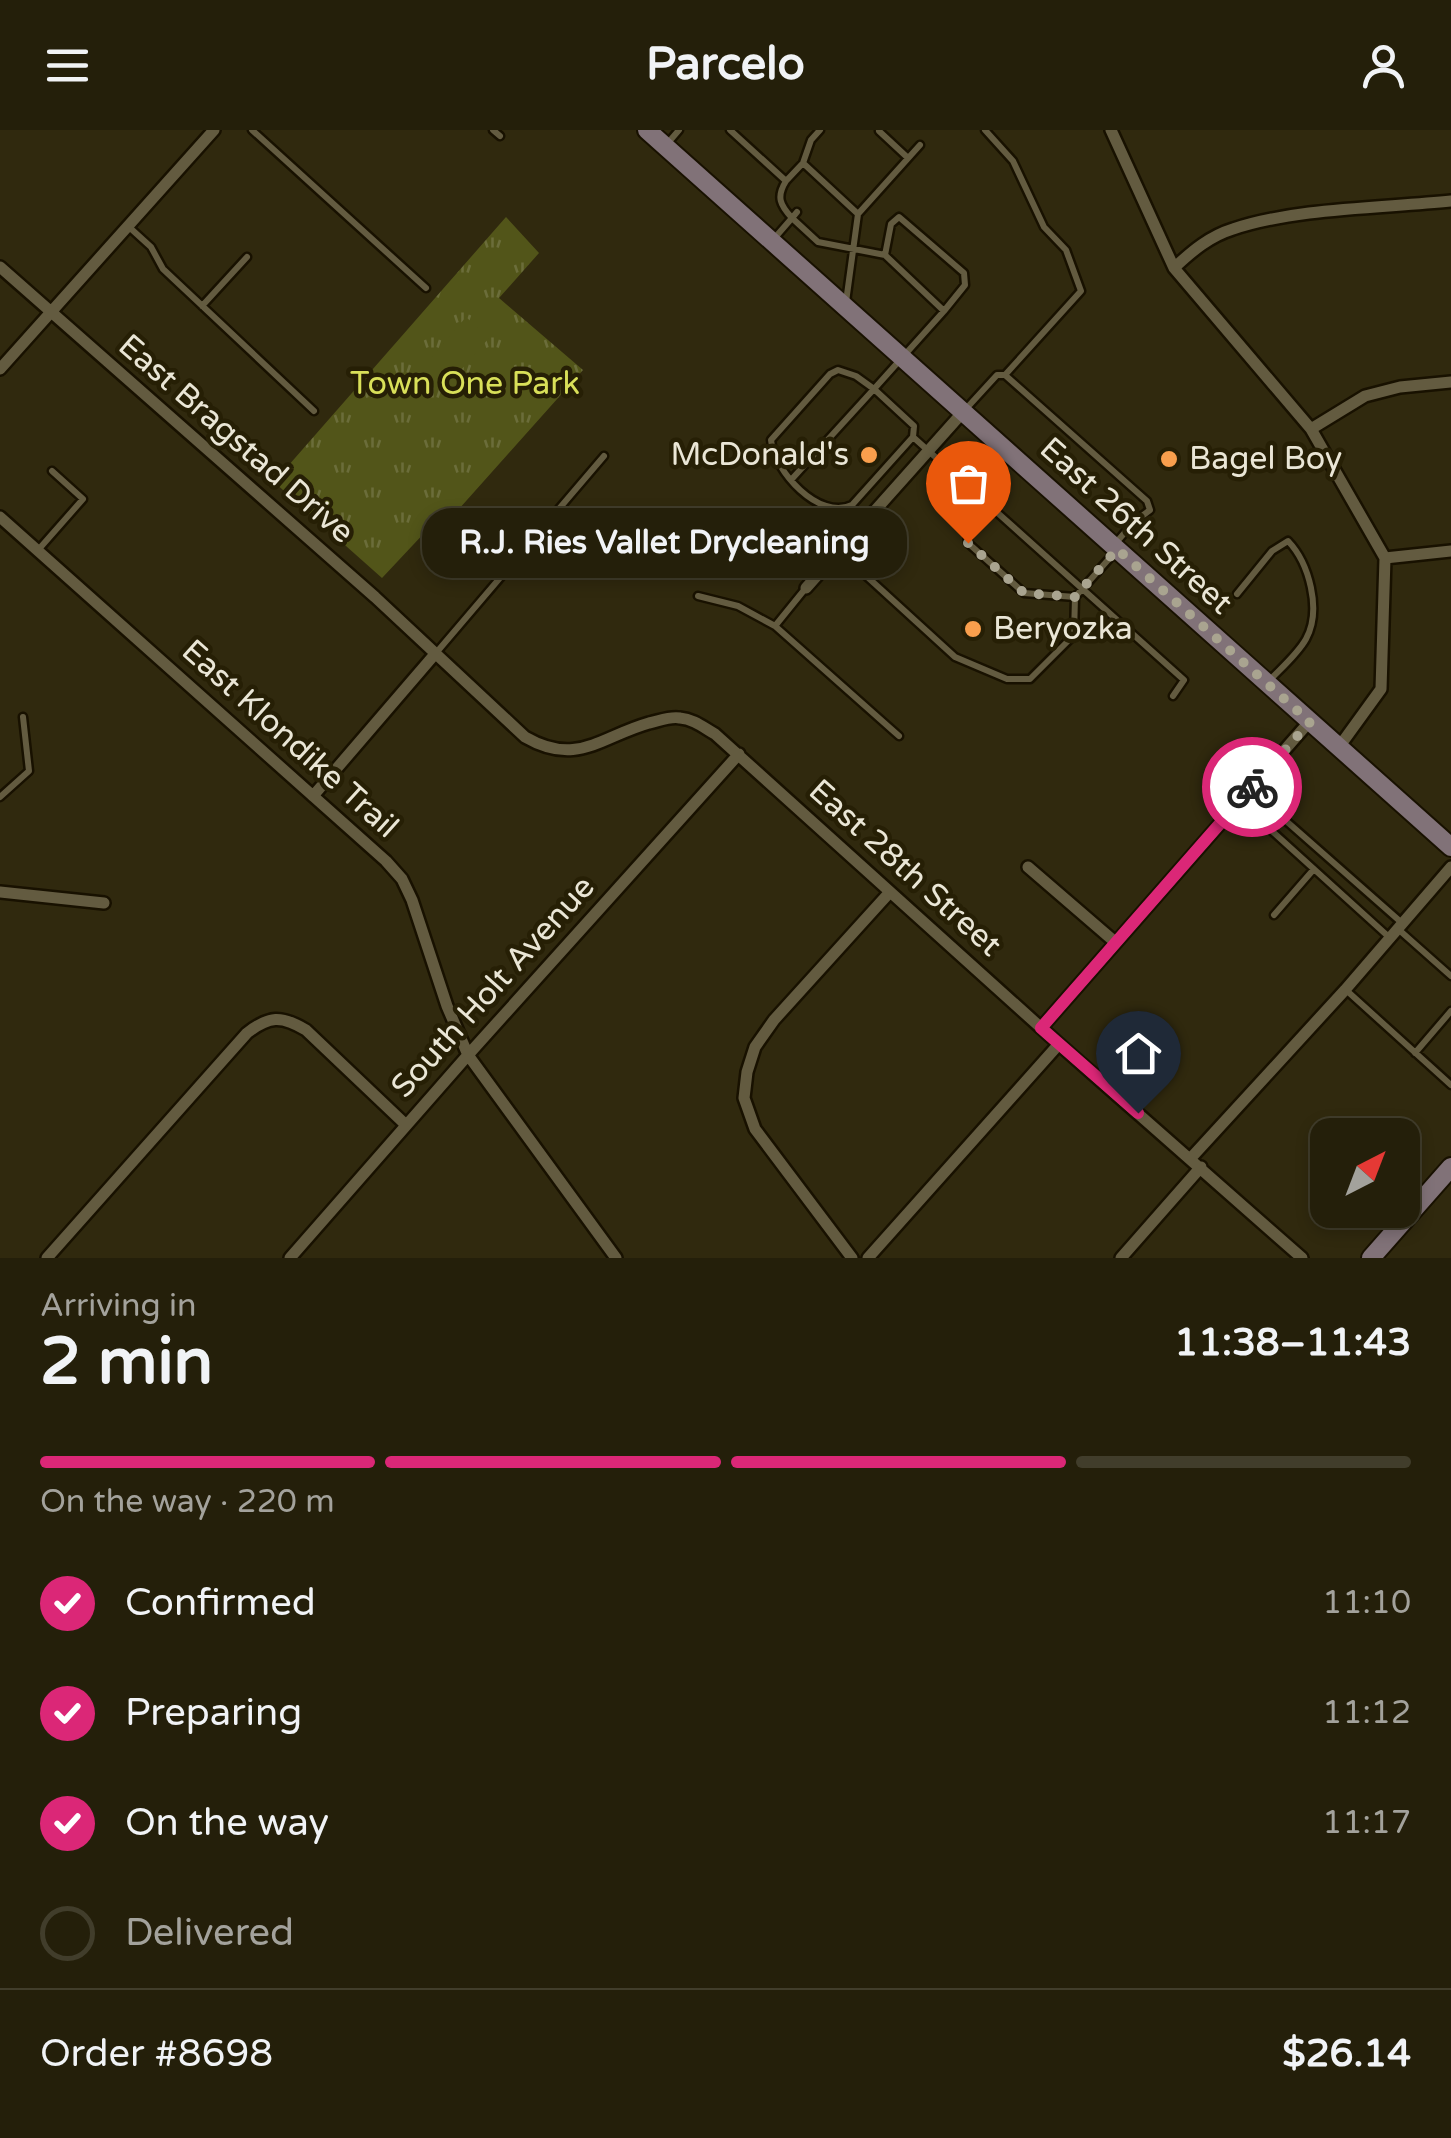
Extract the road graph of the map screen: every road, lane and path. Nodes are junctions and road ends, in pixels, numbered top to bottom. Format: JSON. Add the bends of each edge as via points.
{"nodes":[{"id":1,"x":194,"y":130,"type":"edge"},
{"id":2,"x":252,"y":130,"type":"edge"},
{"id":3,"x":493,"y":130,"type":"edge"},
{"id":4,"x":647,"y":130,"type":"edge"},
{"id":5,"x":679,"y":130,"type":"edge"},
{"id":6,"x":730,"y":130,"type":"edge"},
{"id":7,"x":820,"y":130,"type":"edge"},
{"id":8,"x":986,"y":130,"type":"edge"},
{"id":9,"x":1110,"y":130,"type":"edge"},
{"id":10,"x":878,"y":131,"type":"edge"},
{"id":11,"x":210,"y":135,"type":"edge"},
{"id":12,"x":500,"y":136,"type":"dead end"},
{"id":13,"x":920,"y":145,"type":"dead end"},
{"id":14,"x":665,"y":146,"type":"junction"},
{"id":15,"x":908,"y":158,"type":"junction"},
{"id":16,"x":803,"y":163,"type":"junction"},
{"id":17,"x":786,"y":181,"type":"junction"},
{"id":18,"x":1451,"y":201,"type":"edge"},
{"id":19,"x":858,"y":214,"type":"junction"},
{"id":20,"x":794,"y":215,"type":"junction"},
{"id":21,"x":128,"y":226,"type":"junction"},
{"id":22,"x":772,"y":241,"type":"junction"},
{"id":23,"x":853,"y":247,"type":"junction"},
{"id":24,"x":885,"y":255,"type":"junction"},
{"id":25,"x":247,"y":257,"type":"dead end"},
{"id":26,"x":0,"y":266,"type":"edge"},
{"id":27,"x":1174,"y":268,"type":"junction"},
{"id":28,"x":426,"y":288,"type":"dead end"},
{"id":29,"x":202,"y":306,"type":"junction"},
{"id":30,"x":845,"y":307,"type":"junction"},
{"id":31,"x":944,"y":310,"type":"junction"},
{"id":32,"x":51,"y":312,"type":"junction"},
{"id":33,"x":904,"y":358,"type":"junction"},
{"id":34,"x":0,"y":369,"type":"edge"},
{"id":35,"x":1005,"y":375,"type":"junction"},
{"id":36,"x":1451,"y":382,"type":"edge"},
{"id":37,"x":874,"y":389,"type":"junction"},
{"id":38,"x":314,"y":411,"type":"dead end"},
{"id":39,"x":963,"y":412,"type":"junction"},
{"id":40,"x":1311,"y":429,"type":"junction"},
{"id":41,"x":913,"y":437,"type":"junction"},
{"id":42,"x":928,"y":451,"type":"junction"},
{"id":43,"x":604,"y":456,"type":"dead end"},
{"id":44,"x":52,"y":471,"type":"dead end"},
{"id":45,"x":791,"y":480,"type":"junction"},
{"id":46,"x":964,"y":484,"type":"junction"},
{"id":47,"x":0,"y":517,"type":"edge"},
{"id":48,"x":1115,"y":548,"type":"junction"},
{"id":49,"x":38,"y":551,"type":"junction"},
{"id":50,"x":840,"y":551,"type":"junction"},
{"id":51,"x":1451,"y":551,"type":"edge"},
{"id":52,"x":1385,"y":558,"type":"junction"},
{"id":53,"x":806,"y":588,"type":"joint"},
{"id":54,"x":1082,"y":590,"type":"junction"},
{"id":55,"x":1237,"y":594,"type":"dead end"},
{"id":56,"x":698,"y":596,"type":"dead end"},
{"id":57,"x":1075,"y":597,"type":"junction"},
{"id":58,"x":775,"y":626,"type":"junction"},
{"id":59,"x":435,"y":654,"type":"junction"},
{"id":60,"x":1267,"y":683,"type":"junction"},
{"id":61,"x":1173,"y":696,"type":"dead end"},
{"id":62,"x":23,"y":717,"type":"dead end"},
{"id":63,"x":1310,"y":722,"type":"junction"},
{"id":64,"x":899,"y":736,"type":"dead end"},
{"id":65,"x":1339,"y":747,"type":"junction"},
{"id":66,"x":739,"y":754,"type":"junction"},
{"id":67,"x":1250,"y":789,"type":"junction"},
{"id":68,"x":313,"y":796,"type":"junction"},
{"id":69,"x":0,"y":797,"type":"edge"},
{"id":70,"x":1240,"y":802,"type":"junction"},
{"id":71,"x":1449,"y":840,"type":"edge"},
{"id":72,"x":1028,"y":868,"type":"dead end"},
{"id":73,"x":1451,"y":868,"type":"edge"},
{"id":74,"x":1314,"y":869,"type":"junction"},
{"id":75,"x":0,"y":892,"type":"edge"},
{"id":76,"x":890,"y":892,"type":"junction"},
{"id":77,"x":104,"y":904,"type":"dead end"},
{"id":78,"x":1274,"y":915,"type":"dead end"},
{"id":79,"x":1397,"y":930,"type":"junction"},
{"id":80,"x":1115,"y":942,"type":"junction"},
{"id":81,"x":1451,"y":976,"type":"edge"},
{"id":82,"x":1345,"y":990,"type":"junction"},
{"id":83,"x":1451,"y":1011,"type":"edge"},
{"id":84,"x":1041,"y":1028,"type":"junction"},
{"id":85,"x":1059,"y":1044,"type":"junction"},
{"id":86,"x":1415,"y":1052,"type":"junction"},
{"id":87,"x":468,"y":1054,"type":"junction"},
{"id":88,"x":1451,"y":1085,"type":"edge"},
{"id":89,"x":406,"y":1125,"type":"junction"},
{"id":90,"x":1196,"y":1163,"type":"junction"},
{"id":91,"x":1451,"y":1167,"type":"edge"},
{"id":92,"x":47,"y":1258,"type":"edge"},
{"id":93,"x":290,"y":1258,"type":"edge"},
{"id":94,"x":616,"y":1258,"type":"edge"},
{"id":95,"x":852,"y":1258,"type":"edge"},
{"id":96,"x":868,"y":1258,"type":"edge"},
{"id":97,"x":1121,"y":1258,"type":"edge"},
{"id":98,"x":1302,"y":1258,"type":"edge"},
{"id":99,"x":1371,"y":1258,"type":"edge"}],
"edges":[{"from":1,"to":11,"type":"street"},
{"from":2,"to":28,"type":"lane"},
{"from":3,"to":12,"type":"lane"},
{"from":4,"to":14,"type":"main road","name":"East 26th Street"},
{"from":5,"to":14,"type":"lane"},
{"from":6,"to":17,"type":"lane"},
{"from":7,"to":16,"type":"lane"},
{"from":8,"to":35,"type":"lane","via":[[1012,160],[1044,227],[1066,250],[1080,291]]},
{"from":9,"to":27,"type":"street"},
{"from":10,"to":15,"type":"lane"},
{"from":11,"to":21,"type":"street"},
{"from":13,"to":15,"type":"lane"},
{"from":14,"to":22,"type":"main road","name":"East 26th Street"},
{"from":15,"to":19,"type":"lane"},
{"from":16,"to":17,"type":"lane"},
{"from":16,"to":19,"type":"lane"},
{"from":17,"to":20,"type":"lane","via":[[780,206]]},
{"from":18,"to":27,"type":"street","via":[[1242,226],[1209,240]]},
{"from":19,"to":23,"type":"lane"},
{"from":20,"to":22,"type":"lane"},
{"from":20,"to":23,"type":"lane","via":[[818,242]]},
{"from":21,"to":29,"type":"lane"},
{"from":21,"to":32,"type":"street"},
{"from":22,"to":30,"type":"main road","name":"East 26th Street"},
{"from":23,"to":24,"type":"lane"},
{"from":23,"to":30,"type":"lane"},
{"from":24,"to":31,"type":"lane"},
{"from":24,"to":31,"type":"lane","via":[[891,224],[899,217],[964,273],[965,285]]},
{"from":25,"to":29,"type":"lane"},
{"from":26,"to":32,"type":"street","name":"East Bragstad Drive"},
{"from":27,"to":40,"type":"street"},
{"from":29,"to":38,"type":"lane"},
{"from":30,"to":33,"type":"main road","name":"East 26th Street"},
{"from":31,"to":33,"type":"lane"},
{"from":32,"to":34,"type":"street"},
{"from":32,"to":59,"type":"street","name":"East Bragstad Drive"},
{"from":33,"to":37,"type":"lane"},
{"from":33,"to":39,"type":"main road","name":"East 26th Street"},
{"from":35,"to":39,"type":"lane","via":[[996,375]]},
{"from":35,"to":48,"type":"lane","via":[[1147,500],[1150,510]]},
{"from":36,"to":40,"type":"street","via":[[1365,396]]},
{"from":37,"to":41,"type":"lane","via":[[914,426]]},
{"from":37,"to":45,"type":"lane"},
{"from":37,"to":45,"type":"lane","via":[[856,376],[830,374],[771,440],[773,456]]},
{"from":39,"to":42,"type":"street"},
{"from":39,"to":48,"type":"main road","name":"East 26th Street"},
{"from":40,"to":52,"type":"street"},
{"from":41,"to":42,"type":"lane"},
{"from":41,"to":45,"type":"lane","via":[[841,510]]},
{"from":42,"to":46,"type":"lane"},
{"from":42,"to":50,"type":"street"},
{"from":43,"to":59,"type":"lane"},
{"from":44,"to":49,"type":"lane","via":[[83,499]]},
{"from":46,"to":54,"type":"lane"},
{"from":46,"to":57,"type":"lane","via":[[968,543],[1024,593]]},
{"from":47,"to":49,"type":"street","name":"East Klondike Trail"},
{"from":48,"to":54,"type":"lane"},
{"from":48,"to":60,"type":"main road","name":"East 26th Street"},
{"from":49,"to":68,"type":"street","name":"East Klondike Trail"},
{"from":50,"to":53,"type":"street"},
{"from":50,"to":57,"type":"lane","via":[[955,657],[1007,679],[1030,679],[1074,635]]},
{"from":51,"to":52,"type":"street"},
{"from":52,"to":65,"type":"street","via":[[1381,689]]},
{"from":53,"to":58,"type":"lane"},
{"from":54,"to":57,"type":"lane"},
{"from":54,"to":61,"type":"lane","via":[[1184,680]]},
{"from":55,"to":60,"type":"lane","via":[[1288,541],[1302,556],[1314,612],[1306,639]]},
{"from":56,"to":58,"type":"lane","via":[[738,606]]},
{"from":58,"to":64,"type":"lane"},
{"from":59,"to":66,"type":"street","name":"East 28th Street","via":[[543,748],[584,750],[674,717],[692,720]]},
{"from":59,"to":68,"type":"street"},
{"from":60,"to":63,"type":"main road","name":"East 26th Street"},
{"from":62,"to":69,"type":"lane","via":[[29,771]]},
{"from":63,"to":65,"type":"main road","name":"East 26th Street"},
{"from":63,"to":67,"type":"street"},
{"from":65,"to":71,"type":"main road","name":"East 26th Street"},
{"from":66,"to":76,"type":"street","name":"East 28th Street"},
{"from":66,"to":87,"type":"street","name":"South Holt Avenue"},
{"from":67,"to":70,"type":"street"},
{"from":67,"to":79,"type":"lane"},
{"from":68,"to":87,"type":"street","name":"East Klondike Trail","via":[[402,879]]},
{"from":70,"to":74,"type":"lane"},
{"from":70,"to":80,"type":"street"},
{"from":72,"to":80,"type":"street"},
{"from":73,"to":79,"type":"street"},
{"from":74,"to":78,"type":"lane"},
{"from":74,"to":79,"type":"lane"},
{"from":75,"to":77,"type":"street"},
{"from":76,"to":84,"type":"street","name":"East 28th Street"},
{"from":76,"to":95,"type":"street","via":[[774,1020],[756,1047],[744,1098],[755,1129]]},
{"from":79,"to":81,"type":"lane"},
{"from":79,"to":82,"type":"street"},
{"from":80,"to":84,"type":"street"},
{"from":82,"to":86,"type":"lane"},
{"from":82,"to":90,"type":"street"},
{"from":83,"to":86,"type":"lane"},
{"from":84,"to":85,"type":"street","name":"East 28th Street"},
{"from":85,"to":90,"type":"street","name":"East 28th Street"},
{"from":85,"to":96,"type":"street"},
{"from":86,"to":88,"type":"lane"},
{"from":87,"to":89,"type":"street","name":"South Holt Avenue"},
{"from":87,"to":94,"type":"street","name":"East Klondike Trail"},
{"from":89,"to":92,"type":"street","via":[[306,1030],[290,1020],[262,1022]]},
{"from":89,"to":93,"type":"street","name":"South Holt Avenue"},
{"from":90,"to":97,"type":"street"},
{"from":90,"to":98,"type":"street","name":"East 28th Street"},
{"from":91,"to":99,"type":"main road"}]}
